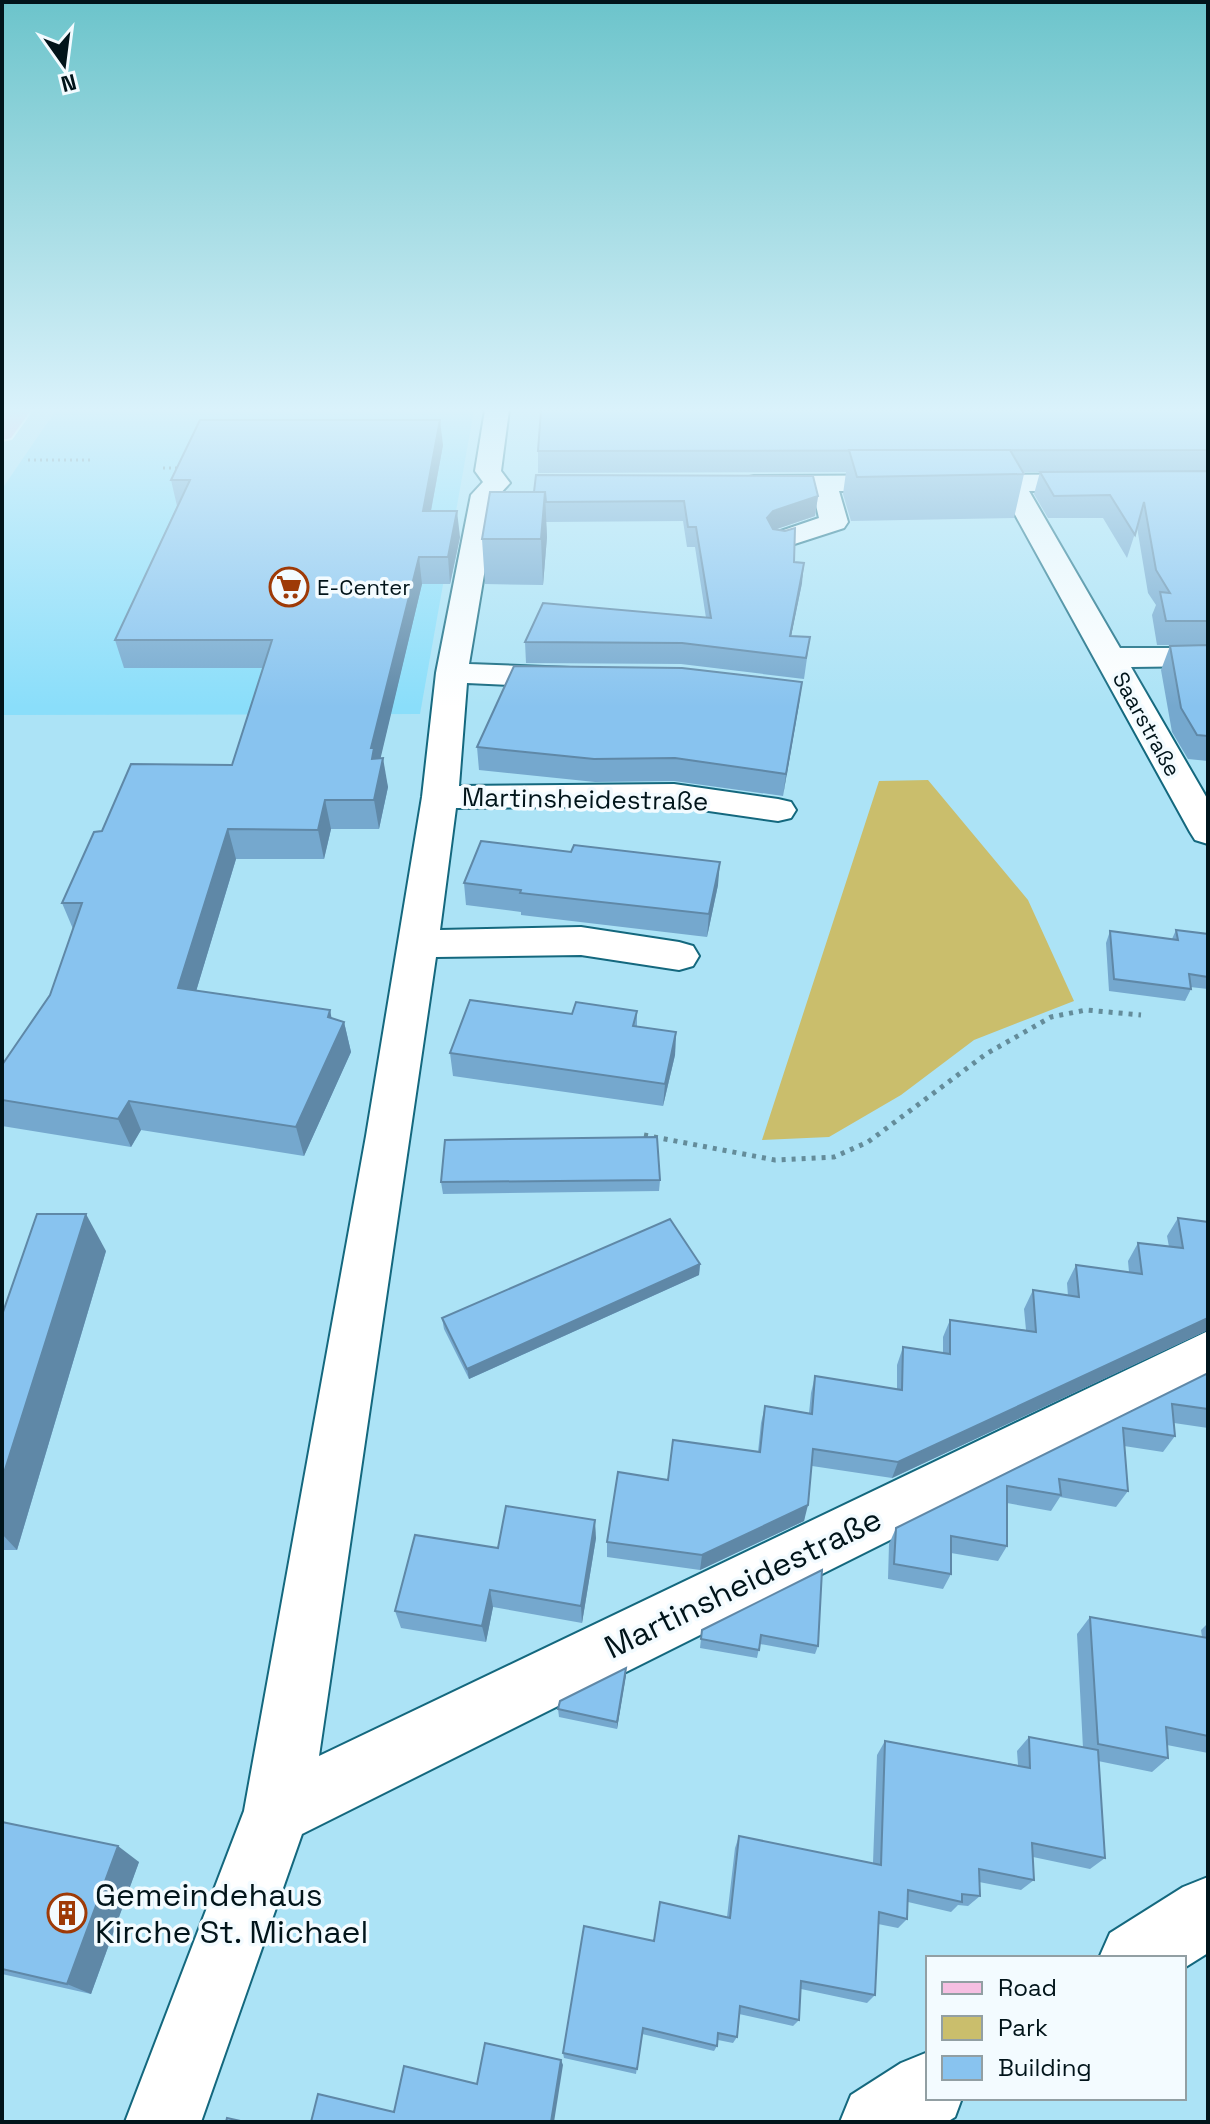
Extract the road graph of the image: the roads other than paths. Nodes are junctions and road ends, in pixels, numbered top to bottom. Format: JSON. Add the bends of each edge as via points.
{"nodes":[{"id":1,"x":481,"y":509,"type":"edge"},
{"id":2,"x":831,"y":509,"type":"edge"},
{"id":3,"x":1026,"y":509,"type":"edge"},
{"id":4,"x":782,"y":540,"type":"edge"},
{"id":5,"x":1208,"y":657,"type":"edge"},
{"id":6,"x":1110,"y":658,"type":"junction"},
{"id":7,"x":452,"y":673,"type":"junction"},
{"id":8,"x":606,"y":678,"type":"edge"},
{"id":9,"x":1196,"y":789,"type":"edge"},
{"id":10,"x":440,"y":797,"type":"junction"},
{"id":11,"x":778,"y":810,"type":"dead end"},
{"id":12,"x":1208,"y":832,"type":"edge"},
{"id":13,"x":419,"y":944,"type":"junction"},
{"id":14,"x":679,"y":956,"type":"dead end"},
{"id":15,"x":1208,"y":1355,"type":"edge"},
{"id":16,"x":277,"y":1811,"type":"junction"},
{"id":17,"x":1208,"y":1912,"type":"edge"},
{"id":18,"x":1138,"y":1956,"type":"edge"},
{"id":19,"x":926,"y":2091,"type":"edge"},
{"id":20,"x":163,"y":2122,"type":"edge"},
{"id":21,"x":878,"y":2122,"type":"edge"}],
"edges":[{"from":1,"to":7,"type":"street","name":"Martinsheidestraße"},
{"from":2,"to":4,"type":"street","via":[[834,522]]},
{"from":3,"to":6,"type":"street","name":"Saarstraße"},
{"from":5,"to":6,"type":"street","name":"Saarstraße"},
{"from":6,"to":9,"type":"street","name":"Saarstraße"},
{"from":7,"to":8,"type":"street"},
{"from":7,"to":10,"type":"street","name":"Martinsheidestraße"},
{"from":9,"to":12,"type":"street","name":"Saarstraße"},
{"from":10,"to":11,"type":"street","name":"Martinsheidestraße","via":[[674,795]]},
{"from":10,"to":13,"type":"street","name":"Martinsheidestraße"},
{"from":13,"to":14,"type":"street","via":[[581,941]]},
{"from":13,"to":16,"type":"street","name":"Martinsheidestraße"},
{"from":15,"to":16,"type":"street","name":"Martinsheidestraße"},
{"from":16,"to":20,"type":"street","name":"Martinsheidestraße"},
{"from":17,"to":18,"type":"street"},
{"from":19,"to":21,"type":"street"}]}
